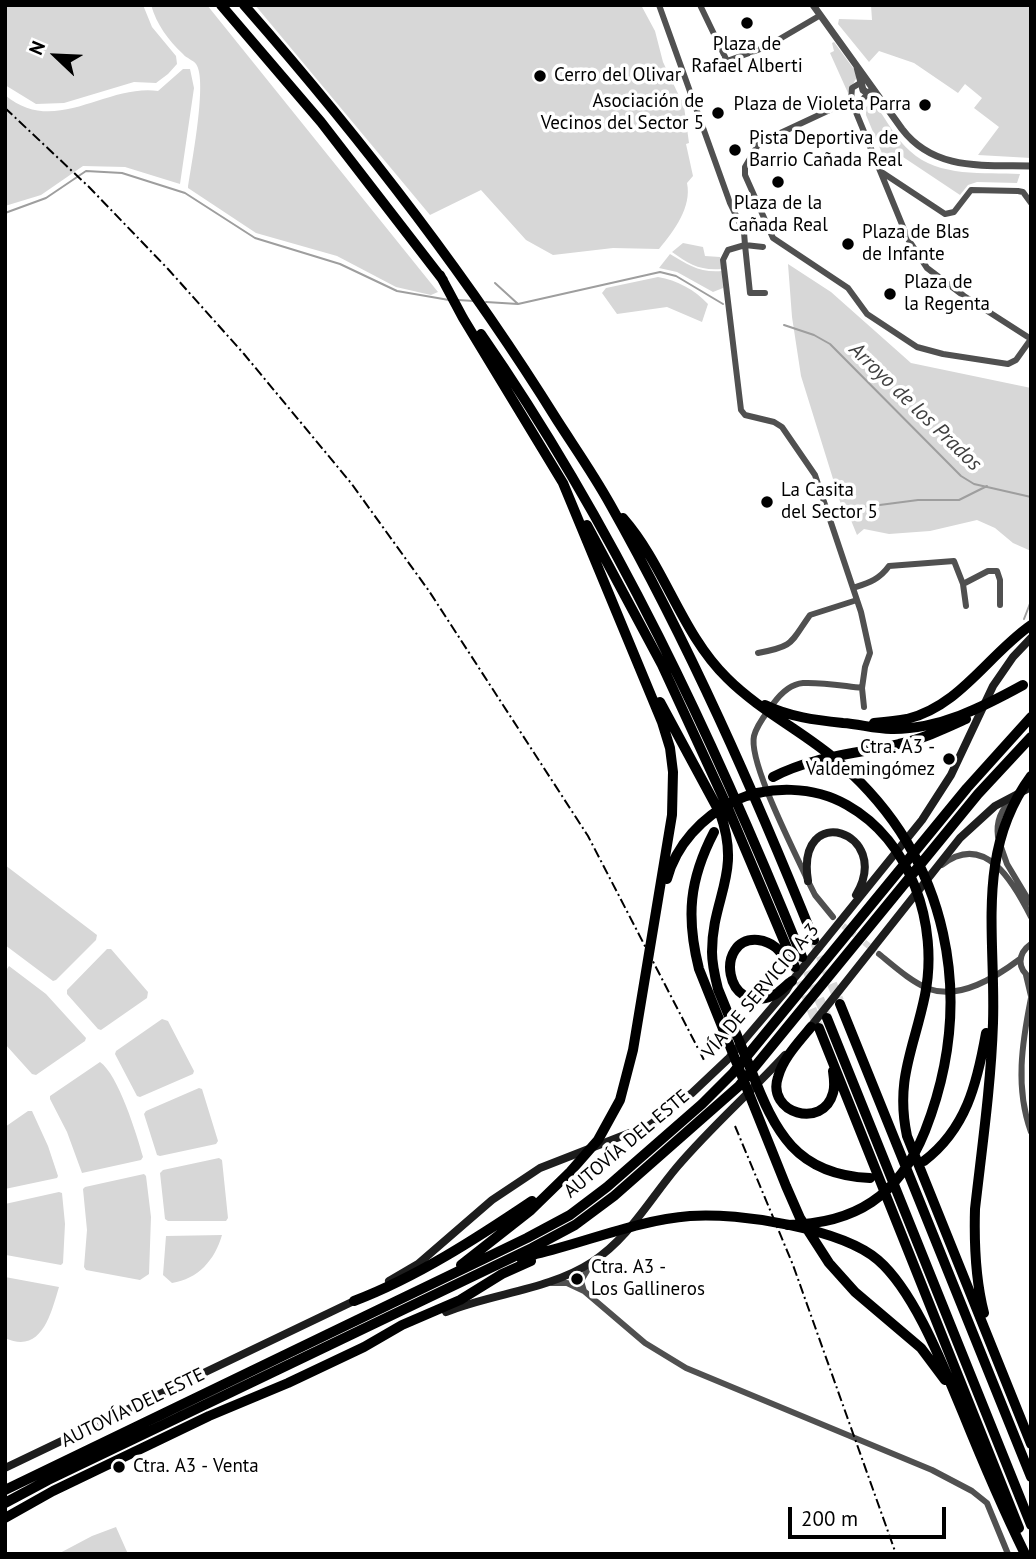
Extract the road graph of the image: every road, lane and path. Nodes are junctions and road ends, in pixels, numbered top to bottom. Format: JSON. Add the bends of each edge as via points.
{"nodes":[{"id":1,"x":220,"y":5,"type":"edge"},
{"id":2,"x":244,"y":5,"type":"edge"},
{"id":3,"x":659,"y":5,"type":"edge"},
{"id":4,"x":700,"y":5,"type":"edge"},
{"id":5,"x":813,"y":5,"type":"edge"},
{"id":6,"x":820,"y":16,"type":"junction"},
{"id":7,"x":856,"y":65,"type":"junction"},
{"id":8,"x":859,"y":82,"type":"junction"},
{"id":9,"x":871,"y":84,"type":"junction"},
{"id":10,"x":865,"y":98,"type":"junction"},
{"id":11,"x":853,"y":101,"type":"junction"},
{"id":12,"x":883,"y":103,"type":"junction"},
{"id":13,"x":860,"y":119,"type":"junction"},
{"id":14,"x":1031,"y":166,"type":"edge"},
{"id":15,"x":881,"y":172,"type":"junction"},
{"id":16,"x":1031,"y":203,"type":"edge"},
{"id":17,"x":745,"y":245,"type":"junction"},
{"id":18,"x":763,"y":247,"type":"dead end"},
{"id":19,"x":765,"y":293,"type":"dead end"},
{"id":20,"x":1031,"y":339,"type":"edge"},
{"id":21,"x":495,"y":362,"type":"junction"},
{"id":22,"x":563,"y":484,"type":"junction"},
{"id":23,"x":610,"y":504,"type":"junction"},
{"id":24,"x":963,"y":584,"type":"junction"},
{"id":25,"x":853,"y":587,"type":"junction"},
{"id":26,"x":857,"y":600,"type":"junction"},
{"id":27,"x":1000,"y":604,"type":"dead end"},
{"id":28,"x":966,"y":606,"type":"dead end"},
{"id":29,"x":1031,"y":625,"type":"edge"},
{"id":30,"x":1031,"y":638,"type":"edge"},
{"id":31,"x":634,"y":651,"type":"junction"},
{"id":32,"x":758,"y":653,"type":"dead end"},
{"id":33,"x":1027,"y":682,"type":"edge"},
{"id":34,"x":862,"y":688,"type":"junction"},
{"id":35,"x":864,"y":707,"type":"dead end"},
{"id":36,"x":769,"y":710,"type":"junction"},
{"id":37,"x":966,"y":716,"type":"junction"},
{"id":38,"x":1031,"y":717,"type":"edge"},
{"id":39,"x":853,"y":724,"type":"junction"},
{"id":40,"x":1031,"y":737,"type":"edge"},
{"id":41,"x":773,"y":776,"type":"dead end"},
{"id":42,"x":1031,"y":776,"type":"edge"},
{"id":43,"x":1028,"y":788,"type":"edge"},
{"id":44,"x":714,"y":832,"type":"dead end"},
{"id":45,"x":934,"y":871,"type":"junction"},
{"id":46,"x":808,"y":881,"type":"junction"},
{"id":47,"x":1031,"y":904,"type":"edge"},
{"id":48,"x":832,"y":917,"type":"tunnel mouth"},
{"id":49,"x":843,"y":917,"type":"junction"},
{"id":50,"x":1031,"y":917,"type":"edge"},
{"id":51,"x":656,"y":919,"type":"junction"},
{"id":52,"x":819,"y":941,"type":"junction"},
{"id":53,"x":1031,"y":944,"type":"edge"},
{"id":54,"x":878,"y":954,"type":"tunnel mouth"},
{"id":55,"x":802,"y":957,"type":"tunnel mouth"},
{"id":56,"x":1020,"y":959,"type":"junction"},
{"id":57,"x":1005,"y":970,"type":"junction"},
{"id":58,"x":793,"y":973,"type":"junction"},
{"id":59,"x":1026,"y":974,"type":"edge"},
{"id":60,"x":993,"y":989,"type":"junction"},
{"id":61,"x":1031,"y":997,"type":"edge"},
{"id":62,"x":840,"y":1004,"type":"tunnel mouth"},
{"id":63,"x":827,"y":1018,"type":"tunnel mouth"},
{"id":64,"x":817,"y":1031,"type":"junction"},
{"id":65,"x":1031,"y":1132,"type":"edge"},
{"id":66,"x":924,"y":1161,"type":"dead end"},
{"id":67,"x":870,"y":1178,"type":"dead end"},
{"id":68,"x":555,"y":1186,"type":"junction"},
{"id":69,"x":814,"y":1228,"type":"junction"},
{"id":70,"x":562,"y":1248,"type":"junction"},
{"id":71,"x":593,"y":1262,"type":"junction"},
{"id":72,"x":584,"y":1272,"type":"junction"},
{"id":73,"x":444,"y":1276,"type":"junction"},
{"id":74,"x":544,"y":1283,"type":"junction"},
{"id":75,"x":554,"y":1283,"type":"junction"},
{"id":76,"x":584,"y":1291,"type":"junction"},
{"id":77,"x":354,"y":1301,"type":"junction"},
{"id":78,"x":353,"y":1334,"type":"junction"},
{"id":79,"x":989,"y":1340,"type":"junction"},
{"id":80,"x":364,"y":1347,"type":"junction"},
{"id":81,"x":962,"y":1412,"type":"junction"},
{"id":82,"x":1031,"y":1444,"type":"edge"},
{"id":83,"x":5,"y":1468,"type":"edge"},
{"id":84,"x":1031,"y":1477,"type":"edge"},
{"id":85,"x":5,"y":1490,"type":"edge"},
{"id":86,"x":5,"y":1503,"type":"edge"},
{"id":87,"x":5,"y":1518,"type":"edge"},
{"id":88,"x":1031,"y":1525,"type":"edge"},
{"id":89,"x":1008,"y":1554,"type":"edge"},
{"id":90,"x":1027,"y":1554,"type":"edge"}],
"edges":[{"from":1,"to":21,"type":"highway","via":[[321,122],[440,275]]},
{"from":2,"to":23,"type":"highway","via":[[387,175],[463,277]]},
{"from":3,"to":17,"type":"street"},
{"from":4,"to":6,"type":"street","via":[[727,61],[766,47]]},
{"from":5,"to":6,"type":"street"},
{"from":6,"to":7,"type":"street"},
{"from":7,"to":8,"type":"street"},
{"from":7,"to":9,"type":"street"},
{"from":8,"to":9,"type":"street"},
{"from":8,"to":10,"type":"street"},
{"from":8,"to":11,"type":"street","via":[[851,91]]},
{"from":9,"to":10,"type":"street"},
{"from":9,"to":12,"type":"street"},
{"from":10,"to":11,"type":"street"},
{"from":10,"to":12,"type":"street"},
{"from":10,"to":13,"type":"street"},
{"from":11,"to":13,"type":"street"},
{"from":11,"to":20,"type":"street","via":[[761,142],[745,167],[773,238],[848,288],[867,314],[917,347],[1008,364]]},
{"from":12,"to":14,"type":"street","via":[[911,141],[927,153],[952,161]]},
{"from":13,"to":15,"type":"street"},
{"from":15,"to":16,"type":"street","via":[[945,214],[954,212],[975,189],[1023,192]]},
{"from":15,"to":20,"type":"street","via":[[908,239],[928,268]]},
{"from":17,"to":18,"type":"street"},
{"from":17,"to":19,"type":"street","via":[[750,293]]},
{"from":17,"to":25,"type":"street","via":[[728,250],[723,260],[741,410],[782,427],[815,475]]},
{"from":21,"to":22,"type":"highway"},
{"from":21,"to":55,"type":"highway","via":[[594,513],[672,662],[736,798]]},
{"from":22,"to":31,"type":"highway"},
{"from":22,"to":58,"type":"highway","via":[[662,665],[727,806]]},
{"from":23,"to":36,"type":"highway","via":[[653,562],[703,650],[744,694]]},
{"from":23,"to":52,"type":"highway","via":[[689,656]]},
{"from":24,"to":25,"type":"street","via":[[954,561],[889,566],[873,582]]},
{"from":24,"to":27,"type":"street","via":[[988,571],[997,572]]},
{"from":24,"to":28,"type":"street"},
{"from":25,"to":26,"type":"street"},
{"from":26,"to":32,"type":"street","via":[[810,615],[796,639]]},
{"from":26,"to":34,"type":"street","via":[[870,653]]},
{"from":29,"to":39,"type":"highway","via":[[942,703],[907,719]]},
{"from":30,"to":49,"type":"main road","name":"VÍA DE SERVICIO A-3","via":[[993,686],[951,775],[922,820]]},
{"from":31,"to":51,"type":"highway","via":[[662,722],[673,772],[672,815]]},
{"from":31,"to":67,"type":"highway","via":[[725,827],[729,862],[715,926],[714,971],[762,1100],[785,1140],[805,1159],[848,1177]]},
{"from":33,"to":37,"type":"highway"},
{"from":34,"to":35,"type":"street"},
{"from":34,"to":46,"type":"street","via":[[802,683],[789,687],[754,737],[760,772]]},
{"from":36,"to":39,"type":"highway"},
{"from":36,"to":69,"type":"highway","via":[[839,761],[898,829],[932,894],[951,985],[941,1082],[923,1134],[900,1175],[871,1204]]},
{"from":37,"to":39,"type":"highway","via":[[892,729]]},
{"from":37,"to":41,"type":"highway","via":[[931,735],[813,761]]},
{"from":38,"to":73,"type":"highway","name":"AUTOVÍA DEL ESTE","via":[[967,788],[750,1054],[702,1104],[570,1215]]},
{"from":40,"to":78,"type":"highway","name":"AUTOVÍA DEL ESTE","via":[[978,794],[739,1086],[575,1225]]},
{"from":42,"to":60,"type":"highway","via":[[1007,817],[992,873]]},
{"from":43,"to":45,"type":"main road","via":[[976,822]]},
{"from":43,"to":47,"type":"street","via":[[1006,806],[997,827],[1002,852]]},
{"from":44,"to":81,"type":"highway","via":[[692,894],[692,943],[795,1208],[814,1243],[855,1292],[921,1348]]},
{"from":45,"to":50,"type":"street","via":[[951,858],[976,854],[992,862],[1009,880]]},
{"from":45,"to":64,"type":"main road","via":[[842,987]]},
{"from":46,"to":48,"type":"street"},
{"from":46,"to":49,"type":"main road","via":[[805,864],[813,841],[834,832],[856,842],[864,857],[865,876]]},
{"from":49,"to":52,"type":"main road","name":"VÍA DE SERVICIO A-3"},
{"from":51,"to":68,"type":"highway","via":[[620,1100],[598,1140]]},
{"from":51,"to":79,"type":"highway","via":[[673,862],[689,835],[739,799],[790,789],[825,795],[844,803],[889,840],[912,878],[927,944],[928,980],[906,1069],[903,1114],[916,1160]]},
{"from":52,"to":58,"type":"main road","name":"VÍA DE SERVICIO A-3"},
{"from":53,"to":56,"type":"street"},
{"from":54,"to":57,"type":"street","via":[[913,981],[941,992],[959,991]]},
{"from":56,"to":57,"type":"street"},
{"from":56,"to":59,"type":"street"},
{"from":57,"to":59,"type":"street"},
{"from":58,"to":58,"type":"highway","via":[[775,995],[751,998],[734,986],[729,971],[736,950],[755,940],[772,944]]},
{"from":58,"to":77,"type":"main road","name":"VÍA DE SERVICIO A-3","via":[[786,991],[745,1041],[692,1093],[650,1125],[540,1168],[492,1200],[418,1264]]},
{"from":59,"to":61,"type":"street"},
{"from":60,"to":66,"type":"highway","via":[[971,1095],[950,1138]]},
{"from":60,"to":79,"type":"highway","via":[[975,1209],[975,1264]]},
{"from":61,"to":65,"type":"street","via":[[1021,1051],[1024,1112]]},
{"from":62,"to":84,"type":"highway"},
{"from":63,"to":88,"type":"highway"},
{"from":64,"to":64,"type":"highway","via":[[834,1072],[833,1093],[815,1114],[790,1112],[779,1101],[777,1079],[782,1065]]},
{"from":64,"to":71,"type":"main road","via":[[678,1166],[616,1242]]},
{"from":64,"to":90,"type":"highway"},
{"from":68,"to":73,"type":"highway","via":[[531,1210]]},
{"from":68,"to":77,"type":"highway","via":[[420,1269]]},
{"from":69,"to":70,"type":"highway","via":[[692,1216]]},
{"from":69,"to":81,"type":"highway","via":[[861,1248],[895,1277],[927,1332]]},
{"from":70,"to":78,"type":"highway","via":[[536,1254],[381,1326]]},
{"from":70,"to":80,"type":"highway","via":[[502,1274]]},
{"from":71,"to":72,"type":"street"},
{"from":71,"to":74,"type":"main road"},
{"from":72,"to":75,"type":"street"},
{"from":72,"to":76,"type":"street"},
{"from":73,"to":85,"type":"highway","name":"AUTOVÍA DEL ESTE"},
{"from":74,"to":75,"type":"street"},
{"from":74,"to":80,"type":"main road","via":[[461,1306]]},
{"from":75,"to":76,"type":"street"},
{"from":76,"to":89,"type":"street","via":[[662,1355],[972,1491],[987,1503]]},
{"from":77,"to":83,"type":"main road","name":"VÍA DE SERVICIO A-3"},
{"from":78,"to":86,"type":"highway","name":"AUTOVÍA DEL ESTE"},
{"from":79,"to":82,"type":"highway"},
{"from":80,"to":87,"type":"highway","via":[[209,1416]]},
{"from":81,"to":90,"type":"highway"}]}
